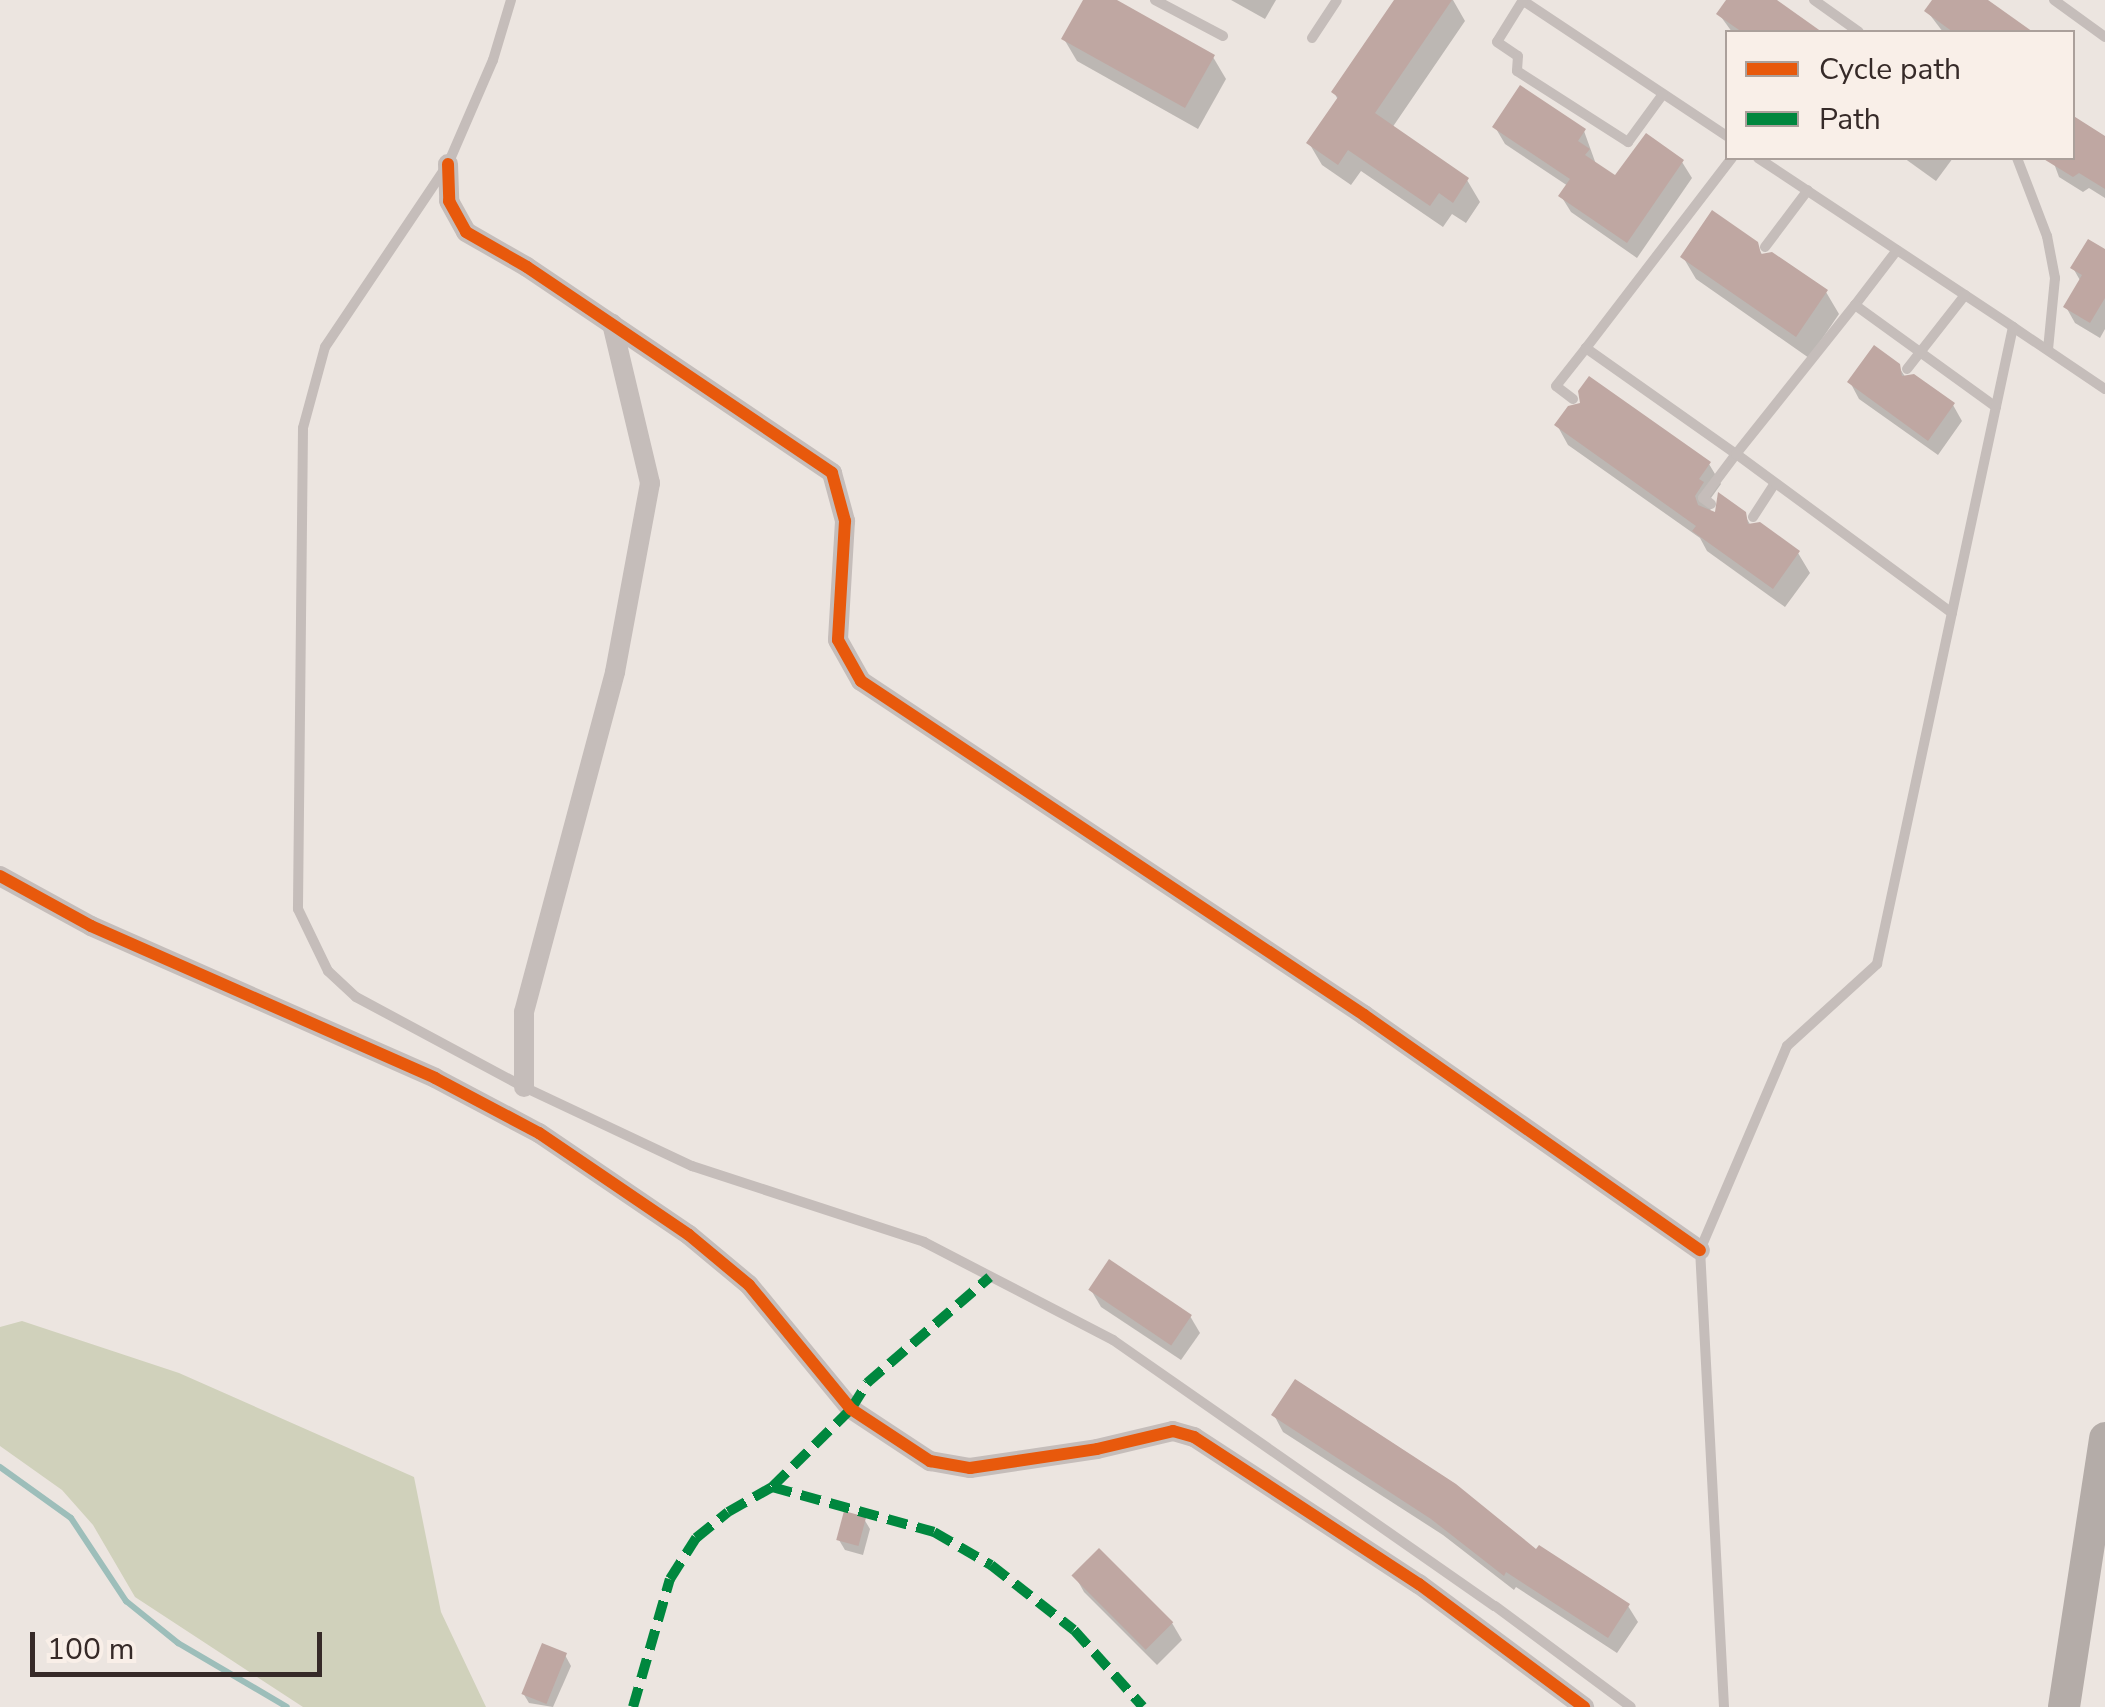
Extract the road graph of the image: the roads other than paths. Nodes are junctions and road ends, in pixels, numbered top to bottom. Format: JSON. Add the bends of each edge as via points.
{"nodes":[{"id":1,"x":511,"y":0,"type":"edge"},
{"id":2,"x":1155,"y":0,"type":"edge"},
{"id":3,"x":1337,"y":0,"type":"edge"},
{"id":4,"x":1522,"y":0,"type":"edge"},
{"id":5,"x":1814,"y":0,"type":"edge"},
{"id":6,"x":2054,"y":0,"type":"edge"},
{"id":7,"x":1856,"y":30,"type":"edge"},
{"id":8,"x":1223,"y":36,"type":"dead end"},
{"id":9,"x":2105,"y":36,"type":"edge"},
{"id":10,"x":1312,"y":38,"type":"dead end"},
{"id":11,"x":1663,"y":94,"type":"junction"},
{"id":12,"x":1725,"y":135,"type":"edge"},
{"id":13,"x":1730,"y":160,"type":"edge"},
{"id":14,"x":2018,"y":160,"type":"edge"},
{"id":15,"x":1772,"y":161,"type":"edge"},
{"id":16,"x":448,"y":164,"type":"junction"},
{"id":17,"x":1808,"y":190,"type":"junction"},
{"id":18,"x":1765,"y":247,"type":"dead end"},
{"id":19,"x":1897,"y":250,"type":"junction"},
{"id":20,"x":1965,"y":295,"type":"junction"},
{"id":21,"x":1855,"y":306,"type":"junction"},
{"id":22,"x":612,"y":324,"type":"junction"},
{"id":23,"x":2013,"y":327,"type":"junction"},
{"id":24,"x":1586,"y":348,"type":"junction"},
{"id":25,"x":2048,"y":350,"type":"junction"},
{"id":26,"x":1920,"y":352,"type":"junction"},
{"id":27,"x":1907,"y":369,"type":"dead end"},
{"id":28,"x":2105,"y":389,"type":"edge"},
{"id":29,"x":1573,"y":398,"type":"dead end"},
{"id":30,"x":1996,"y":407,"type":"junction"},
{"id":31,"x":1736,"y":454,"type":"junction"},
{"id":32,"x":1775,"y":483,"type":"junction"},
{"id":33,"x":1711,"y":504,"type":"dead end"},
{"id":34,"x":1753,"y":517,"type":"dead end"},
{"id":35,"x":1952,"y":612,"type":"junction"},
{"id":36,"x":0,"y":876,"type":"edge"},
{"id":37,"x":524,"y":1087,"type":"junction"},
{"id":38,"x":1700,"y":1250,"type":"junction"},
{"id":39,"x":2105,"y":1438,"type":"edge"},
{"id":40,"x":2094,"y":1584,"type":"edge"},
{"id":41,"x":1584,"y":1707,"type":"edge"},
{"id":42,"x":1631,"y":1707,"type":"edge"},
{"id":43,"x":1724,"y":1707,"type":"edge"},
{"id":44,"x":2064,"y":1707,"type":"edge"}],
"edges":[{"from":1,"to":16,"type":"lane"},
{"from":2,"to":8,"type":"lane"},
{"from":3,"to":10,"type":"lane"},
{"from":4,"to":11,"type":"lane"},
{"from":4,"to":11,"type":"lane","via":[[1497,42],[1518,56],[1517,71],[1628,142]]},
{"from":5,"to":7,"type":"lane"},
{"from":6,"to":9,"type":"lane"},
{"from":11,"to":12,"type":"lane"},
{"from":13,"to":24,"type":"lane"},
{"from":14,"to":25,"type":"lane","via":[[2043,223],[2055,278]]},
{"from":15,"to":17,"type":"lane"},
{"from":16,"to":22,"type":"street","via":[[449,200],[466,232]]},
{"from":16,"to":37,"type":"lane","via":[[324,347],[303,428],[298,909],[328,971],[356,996]]},
{"from":17,"to":18,"type":"lane"},
{"from":17,"to":19,"type":"lane"},
{"from":19,"to":20,"type":"lane"},
{"from":19,"to":21,"type":"lane"},
{"from":20,"to":23,"type":"lane"},
{"from":20,"to":26,"type":"lane"},
{"from":21,"to":26,"type":"lane"},
{"from":21,"to":31,"type":"lane"},
{"from":22,"to":37,"type":"street","via":[[650,483],[615,672],[524,1012]]},
{"from":22,"to":38,"type":"street","via":[[832,472],[846,521],[838,640],[862,681],[1364,1015]]},
{"from":23,"to":25,"type":"lane"},
{"from":23,"to":30,"type":"lane"},
{"from":24,"to":29,"type":"lane","via":[[1556,386]]},
{"from":24,"to":31,"type":"lane"},
{"from":25,"to":28,"type":"lane"},
{"from":26,"to":27,"type":"lane"},
{"from":26,"to":30,"type":"lane"},
{"from":30,"to":35,"type":"lane"},
{"from":31,"to":32,"type":"lane"},
{"from":31,"to":33,"type":"lane","via":[[1703,498]]},
{"from":32,"to":34,"type":"lane"},
{"from":32,"to":35,"type":"lane"},
{"from":35,"to":38,"type":"lane","via":[[1877,964],[1786,1046]]},
{"from":36,"to":41,"type":"street","via":[[90,926],[435,1078],[539,1133],[636,1195],[749,1285],[851,1409],[930,1461],[970,1468],[1173,1431],[1194,1437],[1418,1584]]},
{"from":37,"to":42,"type":"lane","via":[[692,1166],[924,1242],[1113,1340]]},
{"from":38,"to":43,"type":"lane"},
{"from":39,"to":40,"type":"main road"},
{"from":40,"to":44,"type":"main road"}]}
